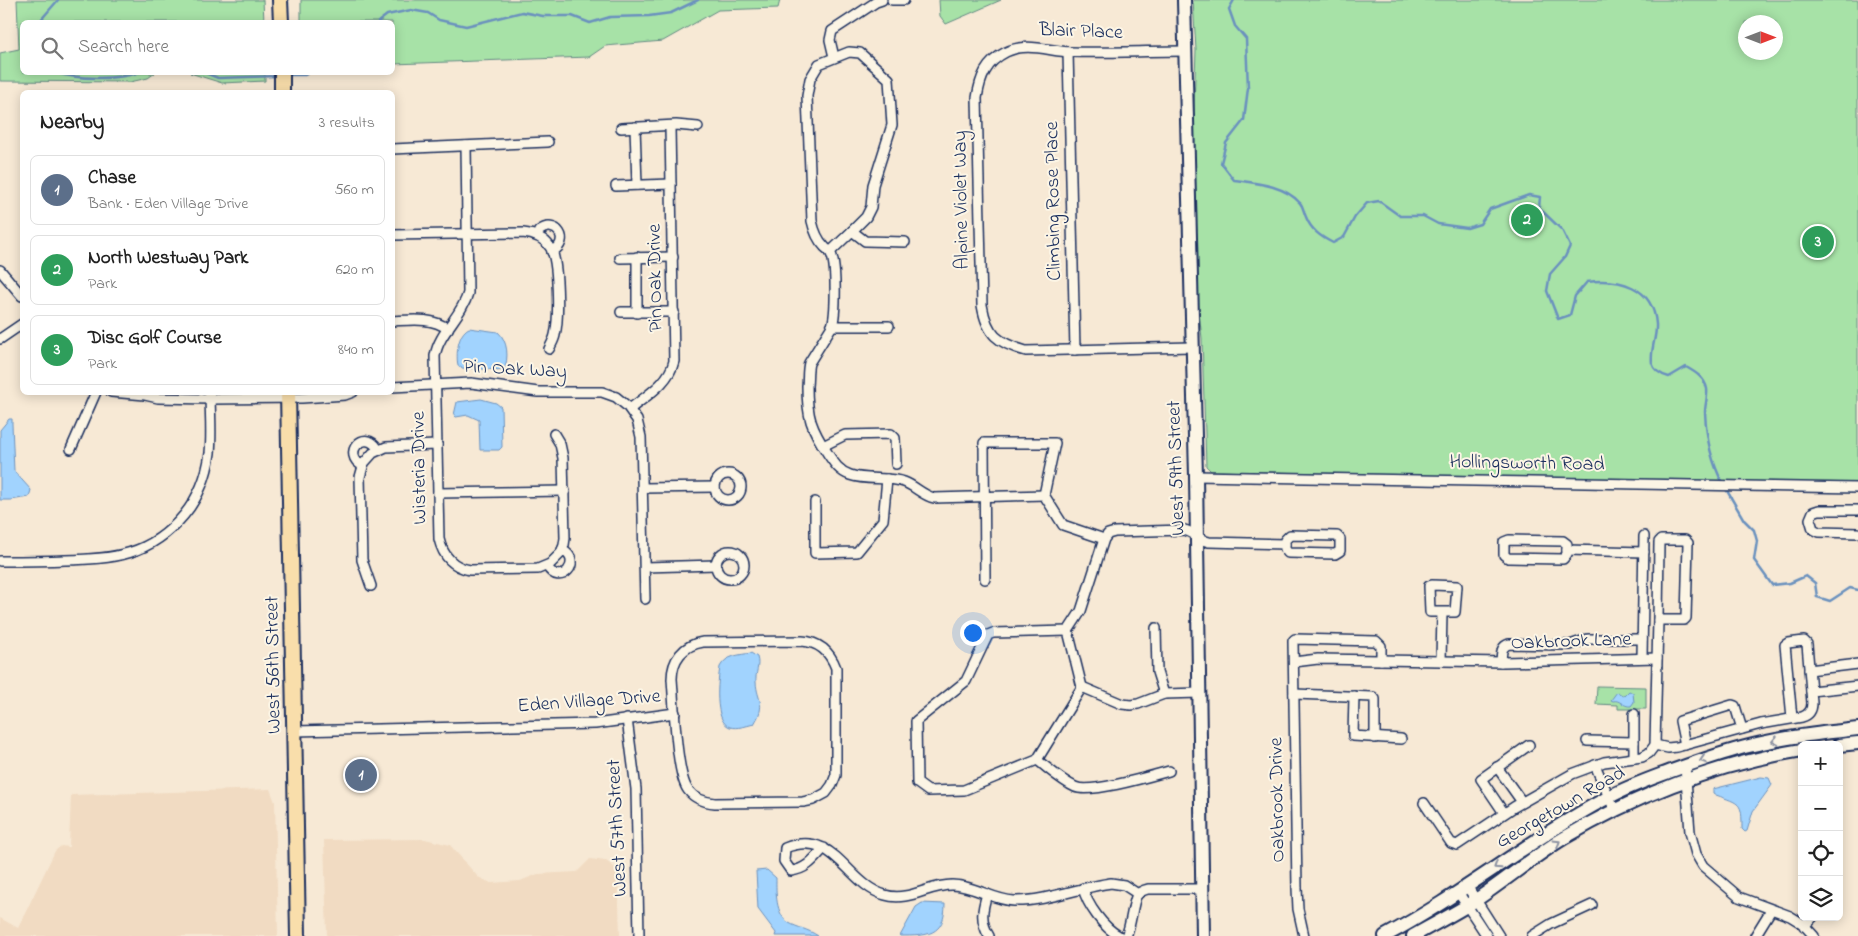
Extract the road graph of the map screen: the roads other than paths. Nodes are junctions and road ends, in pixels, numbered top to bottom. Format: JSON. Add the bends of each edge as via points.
{"nodes":[{"id":1,"x":280,"y":0,"type":"edge"},
{"id":2,"x":882,"y":0,"type":"edge"},
{"id":3,"x":892,"y":0,"type":"edge"},
{"id":4,"x":904,"y":0,"type":"edge"},
{"id":5,"x":1184,"y":0,"type":"edge"},
{"id":6,"x":281,"y":20,"type":"edge"},
{"id":7,"x":1185,"y":51,"type":"junction"},
{"id":8,"x":1068,"y":52,"type":"junction"},
{"id":9,"x":834,"y":58,"type":"junction"},
{"id":10,"x":984,"y":70,"type":"joint"},
{"id":11,"x":282,"y":75,"type":"edge"},
{"id":12,"x":282,"y":90,"type":"edge"},
{"id":13,"x":670,"y":126,"type":"junction"},
{"id":14,"x":635,"y":127,"type":"junction"},
{"id":15,"x":698,"y":127,"type":"dead end"},
{"id":16,"x":621,"y":128,"type":"dead end"},
{"id":17,"x":548,"y":142,"type":"dead end"},
{"id":18,"x":466,"y":146,"type":"junction"},
{"id":19,"x":395,"y":149,"type":"edge"},
{"id":20,"x":672,"y":184,"type":"junction"},
{"id":21,"x":616,"y":186,"type":"dead end"},
{"id":22,"x":637,"y":186,"type":"junction"},
{"id":23,"x":852,"y":231,"type":"junction"},
{"id":24,"x":468,"y":234,"type":"junction"},
{"id":25,"x":395,"y":235,"type":"edge"},
{"id":26,"x":537,"y":236,"type":"junction"},
{"id":27,"x":905,"y":242,"type":"dead end"},
{"id":28,"x":552,"y":252,"type":"junction"},
{"id":29,"x":830,"y":252,"type":"junction"},
{"id":30,"x":673,"y":257,"type":"junction"},
{"id":31,"x":620,"y":258,"type":"dead end"},
{"id":32,"x":637,"y":258,"type":"junction"},
{"id":33,"x":0,"y":270,"type":"edge"},
{"id":34,"x":20,"y":294,"type":"edge"},
{"id":35,"x":621,"y":312,"type":"dead end"},
{"id":36,"x":674,"y":312,"type":"junction"},
{"id":37,"x":638,"y":313,"type":"junction"},
{"id":38,"x":395,"y":321,"type":"edge"},
{"id":39,"x":20,"y":325,"type":"edge"},
{"id":40,"x":832,"y":326,"type":"junction"},
{"id":41,"x":890,"y":326,"type":"dead end"},
{"id":42,"x":448,"y":329,"type":"junction"},
{"id":43,"x":0,"y":339,"type":"edge"},
{"id":44,"x":1192,"y":347,"type":"junction"},
{"id":45,"x":548,"y":349,"type":"dead end"},
{"id":46,"x":1075,"y":350,"type":"junction"},
{"id":47,"x":436,"y":384,"type":"junction"},
{"id":48,"x":395,"y":387,"type":"edge"},
{"id":49,"x":95,"y":395,"type":"edge"},
{"id":50,"x":150,"y":395,"type":"edge"},
{"id":51,"x":288,"y":395,"type":"edge"},
{"id":52,"x":345,"y":395,"type":"edge"},
{"id":53,"x":210,"y":396,"type":"edge"},
{"id":54,"x":630,"y":409,"type":"junction"},
{"id":55,"x":554,"y":434,"type":"dead end"},
{"id":56,"x":438,"y":445,"type":"junction"},
{"id":57,"x":823,"y":446,"type":"junction"},
{"id":58,"x":70,"y":449,"type":"dead end"},
{"id":59,"x":378,"y":450,"type":"junction"},
{"id":60,"x":896,"y":464,"type":"dead end"},
{"id":61,"x":363,"y":466,"type":"junction"},
{"id":62,"x":1196,"y":476,"type":"junction"},
{"id":63,"x":888,"y":479,"type":"junction"},
{"id":64,"x":714,"y":487,"type":"dead end"},
{"id":65,"x":643,"y":488,"type":"junction"},
{"id":66,"x":1858,"y":488,"type":"edge"},
{"id":67,"x":565,"y":491,"type":"junction"},
{"id":68,"x":438,"y":493,"type":"junction"},
{"id":69,"x":1044,"y":495,"type":"junction"},
{"id":70,"x":984,"y":497,"type":"junction"},
{"id":71,"x":815,"y":502,"type":"dead end"},
{"id":72,"x":1858,"y":510,"type":"edge"},
{"id":73,"x":1858,"y":533,"type":"edge"},
{"id":74,"x":1197,"y":536,"type":"junction"},
{"id":75,"x":1644,"y":536,"type":"dead end"},
{"id":76,"x":1104,"y":539,"type":"junction"},
{"id":77,"x":1285,"y":544,"type":"junction"},
{"id":78,"x":562,"y":550,"type":"junction"},
{"id":79,"x":1567,"y":550,"type":"junction"},
{"id":80,"x":1644,"y":552,"type":"junction"},
{"id":81,"x":0,"y":561,"type":"edge"},
{"id":82,"x":716,"y":565,"type":"dead end"},
{"id":83,"x":547,"y":566,"type":"junction"},
{"id":84,"x":645,"y":567,"type":"junction"},
{"id":85,"x":985,"y":579,"type":"dead end"},
{"id":86,"x":370,"y":586,"type":"dead end"},
{"id":87,"x":645,"y":599,"type":"dead end"},
{"id":88,"x":1442,"y":613,"type":"dead end"},
{"id":89,"x":1658,"y":620,"type":"junction"},
{"id":90,"x":1156,"y":628,"type":"dead end"},
{"id":91,"x":1068,"y":631,"type":"junction"},
{"id":92,"x":1642,"y":639,"type":"junction"},
{"id":93,"x":1642,"y":658,"type":"junction"},
{"id":94,"x":1657,"y":658,"type":"junction"},
{"id":95,"x":1381,"y":660,"type":"junction"},
{"id":96,"x":1441,"y":661,"type":"junction"},
{"id":97,"x":1294,"y":662,"type":"junction"},
{"id":98,"x":1501,"y":662,"type":"junction"},
{"id":99,"x":1858,"y":664,"type":"edge"},
{"id":100,"x":1809,"y":670,"type":"junction"},
{"id":101,"x":1858,"y":686,"type":"edge"},
{"id":102,"x":1082,"y":687,"type":"junction"},
{"id":103,"x":1811,"y":691,"type":"junction"},
{"id":104,"x":1200,"y":693,"type":"junction"},
{"id":105,"x":1164,"y":694,"type":"junction"},
{"id":106,"x":1294,"y":694,"type":"junction"},
{"id":107,"x":1354,"y":696,"type":"junction"},
{"id":108,"x":675,"y":713,"type":"junction"},
{"id":109,"x":1634,"y":714,"type":"dead end"},
{"id":110,"x":1792,"y":718,"type":"junction"},
{"id":111,"x":627,"y":719,"type":"junction"},
{"id":112,"x":1742,"y":729,"type":"junction"},
{"id":113,"x":1858,"y":729,"type":"edge"},
{"id":114,"x":295,"y":732,"type":"junction"},
{"id":115,"x":1374,"y":738,"type":"junction"},
{"id":116,"x":1401,"y":739,"type":"dead end"},
{"id":117,"x":1587,"y":740,"type":"dead end"},
{"id":118,"x":1634,"y":742,"type":"junction"},
{"id":119,"x":1858,"y":743,"type":"edge"},
{"id":120,"x":1655,"y":745,"type":"junction"},
{"id":121,"x":1685,"y":745,"type":"junction"},
{"id":122,"x":1843,"y":745,"type":"edge"},
{"id":123,"x":1529,"y":746,"type":"dead end"},
{"id":124,"x":1798,"y":751,"type":"edge"},
{"id":125,"x":1634,"y":758,"type":"junction"},
{"id":126,"x":1037,"y":760,"type":"junction"},
{"id":127,"x":1595,"y":765,"type":"junction"},
{"id":128,"x":1685,"y":766,"type":"junction"},
{"id":129,"x":1498,"y":767,"type":"junction"},
{"id":130,"x":1169,"y":770,"type":"dead end"},
{"id":131,"x":1686,"y":781,"type":"junction"},
{"id":132,"x":1609,"y":797,"type":"junction"},
{"id":133,"x":1522,"y":802,"type":"junction"},
{"id":134,"x":1424,"y":803,"type":"dead end"},
{"id":135,"x":1615,"y":811,"type":"junction"},
{"id":136,"x":1504,"y":813,"type":"junction"},
{"id":137,"x":824,"y":848,"type":"dead end"},
{"id":138,"x":1083,"y":888,"type":"junction"},
{"id":139,"x":1202,"y":889,"type":"junction"},
{"id":140,"x":1462,"y":889,"type":"junction"},
{"id":141,"x":987,"y":894,"type":"junction"},
{"id":142,"x":1138,"y":894,"type":"junction"},
{"id":143,"x":1471,"y":902,"type":"junction"},
{"id":144,"x":1592,"y":905,"type":"dead end"},
{"id":145,"x":1772,"y":910,"type":"junction"},
{"id":146,"x":1809,"y":921,"type":"edge"},
{"id":147,"x":1804,"y":926,"type":"junction"},
{"id":148,"x":298,"y":936,"type":"edge"},
{"id":149,"x":639,"y":936,"type":"edge"},
{"id":150,"x":989,"y":936,"type":"edge"},
{"id":151,"x":1119,"y":936,"type":"edge"},
{"id":152,"x":1126,"y":936,"type":"edge"},
{"id":153,"x":1203,"y":936,"type":"edge"},
{"id":154,"x":1304,"y":936,"type":"edge"},
{"id":155,"x":1386,"y":936,"type":"edge"},
{"id":156,"x":1413,"y":936,"type":"edge"},
{"id":157,"x":1487,"y":936,"type":"edge"},
{"id":158,"x":1499,"y":936,"type":"edge"},
{"id":159,"x":1532,"y":936,"type":"edge"},
{"id":160,"x":1754,"y":936,"type":"edge"},
{"id":161,"x":1814,"y":936,"type":"edge"}],
"edges":[{"from":1,"to":6,"type":"main road"},
{"from":2,"to":9,"type":"street","via":[[832,31],[830,40]]},
{"from":3,"to":4,"type":"street"},
{"from":5,"to":7,"type":"main road","name":"West 59th Street"},
{"from":7,"to":8,"type":"street","name":"Blair Place"},
{"from":7,"to":44,"type":"main road","name":"West 59th Street"},
{"from":8,"to":10,"type":"street","name":"Blair Place","via":[[1035,47],[1008,51]]},
{"from":8,"to":46,"type":"street","name":"Climbing Rose Place"},
{"from":9,"to":23,"type":"street","via":[[850,51],[860,53],[889,78],[891,86],[892,124],[873,184],[871,209]]},
{"from":9,"to":29,"type":"street","via":[[814,69],[807,92],[812,221],[818,238]]},
{"from":10,"to":46,"type":"street","name":"Alpine Violet Way","via":[[976,98],[982,305],[989,329],[1004,343],[1026,351]]},
{"from":11,"to":12,"type":"main road"},
{"from":13,"to":14,"type":"street"},
{"from":13,"to":15,"type":"street"},
{"from":13,"to":20,"type":"street","name":"Pin Oak Drive"},
{"from":14,"to":16,"type":"street"},
{"from":14,"to":22,"type":"street"},
{"from":17,"to":18,"type":"street"},
{"from":18,"to":19,"type":"street"},
{"from":18,"to":24,"type":"street","name":"Wisteria Drive"},
{"from":20,"to":22,"type":"street"},
{"from":20,"to":30,"type":"street","name":"Pin Oak Drive"},
{"from":21,"to":22,"type":"street"},
{"from":23,"to":27,"type":"street","via":[[865,241]]},
{"from":23,"to":29,"type":"street"},
{"from":24,"to":25,"type":"street"},
{"from":24,"to":26,"type":"street","via":[[523,233]]},
{"from":24,"to":42,"type":"street","name":"Wisteria Drive","via":[[468,293]]},
{"from":26,"to":28,"type":"street"},
{"from":26,"to":28,"type":"street","via":[[543,228],[553,227],[560,232],[562,239]]},
{"from":28,"to":45,"type":"street","via":[[556,266],[557,325]]},
{"from":29,"to":40,"type":"street","via":[[834,263]]},
{"from":30,"to":32,"type":"street"},
{"from":30,"to":36,"type":"street","name":"Pin Oak Drive"},
{"from":31,"to":32,"type":"street"},
{"from":32,"to":37,"type":"street"},
{"from":33,"to":34,"type":"street"},
{"from":35,"to":37,"type":"street"},
{"from":36,"to":37,"type":"street"},
{"from":36,"to":54,"type":"street","name":"Pin Oak Drive","via":[[675,355],[672,369],[663,382]]},
{"from":38,"to":42,"type":"street","via":[[428,320]]},
{"from":39,"to":43,"type":"street"},
{"from":40,"to":41,"type":"street"},
{"from":40,"to":57,"type":"street","via":[[810,362],[808,372],[809,417]]},
{"from":42,"to":47,"type":"street","name":"Wisteria Drive","via":[[436,352]]},
{"from":44,"to":46,"type":"street"},
{"from":44,"to":62,"type":"main road","name":"West 59th Street"},
{"from":47,"to":48,"type":"street","name":"Pin Oak Way"},
{"from":47,"to":54,"type":"street","name":"Pin Oak Way","via":[[476,384],[538,392],[599,391],[616,397]]},
{"from":47,"to":56,"type":"street","name":"Wisteria Drive"},
{"from":49,"to":58,"type":"street"},
{"from":50,"to":53,"type":"street","via":[[158,398]]},
{"from":51,"to":52,"type":"street"},
{"from":51,"to":53,"type":"street"},
{"from":51,"to":114,"type":"main road","name":"West 56th Street"},
{"from":53,"to":81,"type":"street","via":[[210,452],[205,474],[187,512],[175,525],[147,546],[104,559]]},
{"from":54,"to":65,"type":"street","via":[[640,430]]},
{"from":55,"to":67,"type":"street","via":[[562,451]]},
{"from":56,"to":59,"type":"street","via":[[393,446]]},
{"from":56,"to":68,"type":"street","name":"Wisteria Drive"},
{"from":57,"to":60,"type":"street","via":[[844,435],[891,434],[895,438]]},
{"from":57,"to":63,"type":"street","via":[[844,472]]},
{"from":59,"to":61,"type":"street"},
{"from":59,"to":61,"type":"street","via":[[370,442],[358,444],[354,457]]},
{"from":61,"to":86,"type":"street","via":[[360,477],[362,560]]},
{"from":62,"to":66,"type":"street","name":"Hollingsworth Road"},
{"from":62,"to":74,"type":"main road","name":"West 59th Street"},
{"from":63,"to":70,"type":"street","via":[[904,482],[934,498]]},
{"from":63,"to":71,"type":"street","via":[[883,520],[857,552],[815,553]]},
{"from":64,"to":65,"type":"street"},
{"from":65,"to":84,"type":"street"},
{"from":67,"to":68,"type":"street"},
{"from":67,"to":78,"type":"street","via":[[565,542]]},
{"from":68,"to":83,"type":"street","name":"Wisteria Drive","via":[[439,539],[443,552],[454,564],[470,570]]},
{"from":69,"to":70,"type":"street"},
{"from":69,"to":70,"type":"street","via":[[1056,443],[984,444]]},
{"from":69,"to":76,"type":"street","via":[[1063,525]]},
{"from":70,"to":85,"type":"street"},
{"from":72,"to":73,"type":"street","via":[[1819,510],[1813,512],[1810,521],[1814,530],[1819,532]]},
{"from":74,"to":76,"type":"street","via":[[1184,530],[1114,532]]},
{"from":74,"to":77,"type":"street","via":[[1209,542]]},
{"from":74,"to":104,"type":"main road","name":"West 59th Street"},
{"from":75,"to":80,"type":"street"},
{"from":76,"to":91,"type":"street","via":[[1081,611]]},
{"from":77,"to":77,"type":"street","via":[[1285,538],[1290,535],[1336,536],[1340,538],[1342,548],[1335,554],[1291,553],[1286,551]]},
{"from":78,"to":83,"type":"street"},
{"from":78,"to":83,"type":"street","via":[[569,554],[571,560],[568,570],[557,575]]},
{"from":79,"to":79,"type":"street","via":[[1563,541],[1504,542],[1504,554],[1509,558],[1563,559]]},
{"from":79,"to":80,"type":"street"},
{"from":80,"to":92,"type":"street"},
{"from":82,"to":84,"type":"street"},
{"from":84,"to":87,"type":"street"},
{"from":88,"to":96,"type":"street"},
{"from":89,"to":89,"type":"street","via":[[1686,618],[1686,541],[1659,542]]},
{"from":89,"to":94,"type":"street"},
{"from":90,"to":105,"type":"street","via":[[1157,672]]},
{"from":91,"to":102,"type":"street"},
{"from":91,"to":126,"type":"street","via":[[988,635],[966,681],[916,721],[917,783],[928,791],[964,790]]},
{"from":92,"to":93,"type":"street"},
{"from":92,"to":98,"type":"street","name":"Oakbrook Lane","via":[[1585,639],[1570,645],[1509,644],[1502,650]]},
{"from":93,"to":94,"type":"street","name":"Oakbrook Lane"},
{"from":93,"to":98,"type":"street","name":"Oakbrook Lane"},
{"from":94,"to":120,"type":"street"},
{"from":95,"to":96,"type":"street","name":"Oakbrook Lane"},
{"from":95,"to":97,"type":"street","name":"Oakbrook Lane"},
{"from":95,"to":97,"type":"street","via":[[1381,646],[1377,641],[1295,640]]},
{"from":96,"to":98,"type":"street","name":"Oakbrook Lane"},
{"from":97,"to":106,"type":"street","name":"Oakbrook Drive"},
{"from":99,"to":100,"type":"street"},
{"from":100,"to":103,"type":"street"},
{"from":100,"to":110,"type":"street","via":[[1806,643],[1786,643]]},
{"from":101,"to":103,"type":"street"},
{"from":102,"to":105,"type":"street","via":[[1129,705]]},
{"from":102,"to":126,"type":"street"},
{"from":103,"to":110,"type":"street","via":[[1810,713],[1802,718]]},
{"from":104,"to":105,"type":"street"},
{"from":104,"to":139,"type":"main road","name":"West 59th Street"},
{"from":106,"to":107,"type":"street"},
{"from":106,"to":154,"type":"street","name":"Oakbrook Drive","via":[[1297,898]]},
{"from":107,"to":115,"type":"street","via":[[1375,699]]},
{"from":107,"to":115,"type":"street","via":[[1352,734]]},
{"from":108,"to":108,"type":"street","name":"Eden Village Drive","via":[[684,782],[689,791],[704,801],[807,802],[823,795],[832,785],[836,771],[836,671],[830,655],[822,647],[802,641],[706,642],[689,646],[673,668]]},
{"from":108,"to":111,"type":"street","name":"Eden Village Drive"},
{"from":109,"to":118,"type":"street"},
{"from":110,"to":112,"type":"street"},
{"from":111,"to":114,"type":"street","name":"Eden Village Drive","via":[[579,724]]},
{"from":111,"to":149,"type":"street","name":"West 57th Street","via":[[636,789]]},
{"from":112,"to":121,"type":"street"},
{"from":112,"to":121,"type":"street","via":[[1732,705],[1680,721]]},
{"from":113,"to":128,"type":"main road","name":"Georgetown Road","one_way":true,"via":[[1750,746]]},
{"from":114,"to":148,"type":"main road","name":"West 56th Street"},
{"from":115,"to":116,"type":"street"},
{"from":117,"to":118,"type":"street"},
{"from":118,"to":125,"type":"street"},
{"from":119,"to":122,"type":"main road"},
{"from":120,"to":121,"type":"street","via":[[1672,748]]},
{"from":120,"to":125,"type":"street","via":[[1649,753]]},
{"from":123,"to":129,"type":"street"},
{"from":124,"to":131,"type":"main road","name":"Georgetown Road","via":[[1730,766]]},
{"from":125,"to":127,"type":"street"},
{"from":126,"to":130,"type":"street","via":[[1074,787],[1090,790]]},
{"from":127,"to":132,"type":"street"},
{"from":127,"to":133,"type":"street"},
{"from":128,"to":131,"type":"street"},
{"from":128,"to":132,"type":"main road","name":"Georgetown Road"},
{"from":129,"to":133,"type":"street"},
{"from":129,"to":136,"type":"street","via":[[1481,780]]},
{"from":131,"to":135,"type":"main road","name":"Georgetown Road"},
{"from":131,"to":145,"type":"street","via":[[1692,844],[1703,866],[1739,898]]},
{"from":132,"to":135,"type":"street"},
{"from":132,"to":140,"type":"main road","name":"Georgetown Road","one_way":true,"via":[[1561,824]]},
{"from":133,"to":136,"type":"street"},
{"from":134,"to":136,"type":"street","via":[[1454,845]]},
{"from":143,"to":135,"type":"main road","name":"Georgetown Road","one_way":true,"via":[[1530,860]]},
{"from":137,"to":141,"type":"street","via":[[883,895],[908,896],[950,885]]},
{"from":138,"to":141,"type":"street","via":[[1022,901]]},
{"from":138,"to":142,"type":"street","via":[[1118,883]]},
{"from":138,"to":151,"type":"street","via":[[1088,905]]},
{"from":139,"to":142,"type":"street","via":[[1148,889]]},
{"from":139,"to":153,"type":"main road","name":"West 59th Street"},
{"from":140,"to":143,"type":"street"},
{"from":140,"to":155,"type":"main road","name":"Georgetown Road"},
{"from":141,"to":150,"type":"street","via":[[982,920]]},
{"from":142,"to":152,"type":"street"},
{"from":143,"to":156,"type":"main road","name":"Georgetown Road"},
{"from":143,"to":157,"type":"street"},
{"from":143,"to":158,"type":"street"},
{"from":144,"to":159,"type":"street"},
{"from":145,"to":147,"type":"street","via":[[1793,917]]},
{"from":145,"to":160,"type":"street"},
{"from":146,"to":147,"type":"street"},
{"from":147,"to":161,"type":"street"}]}
